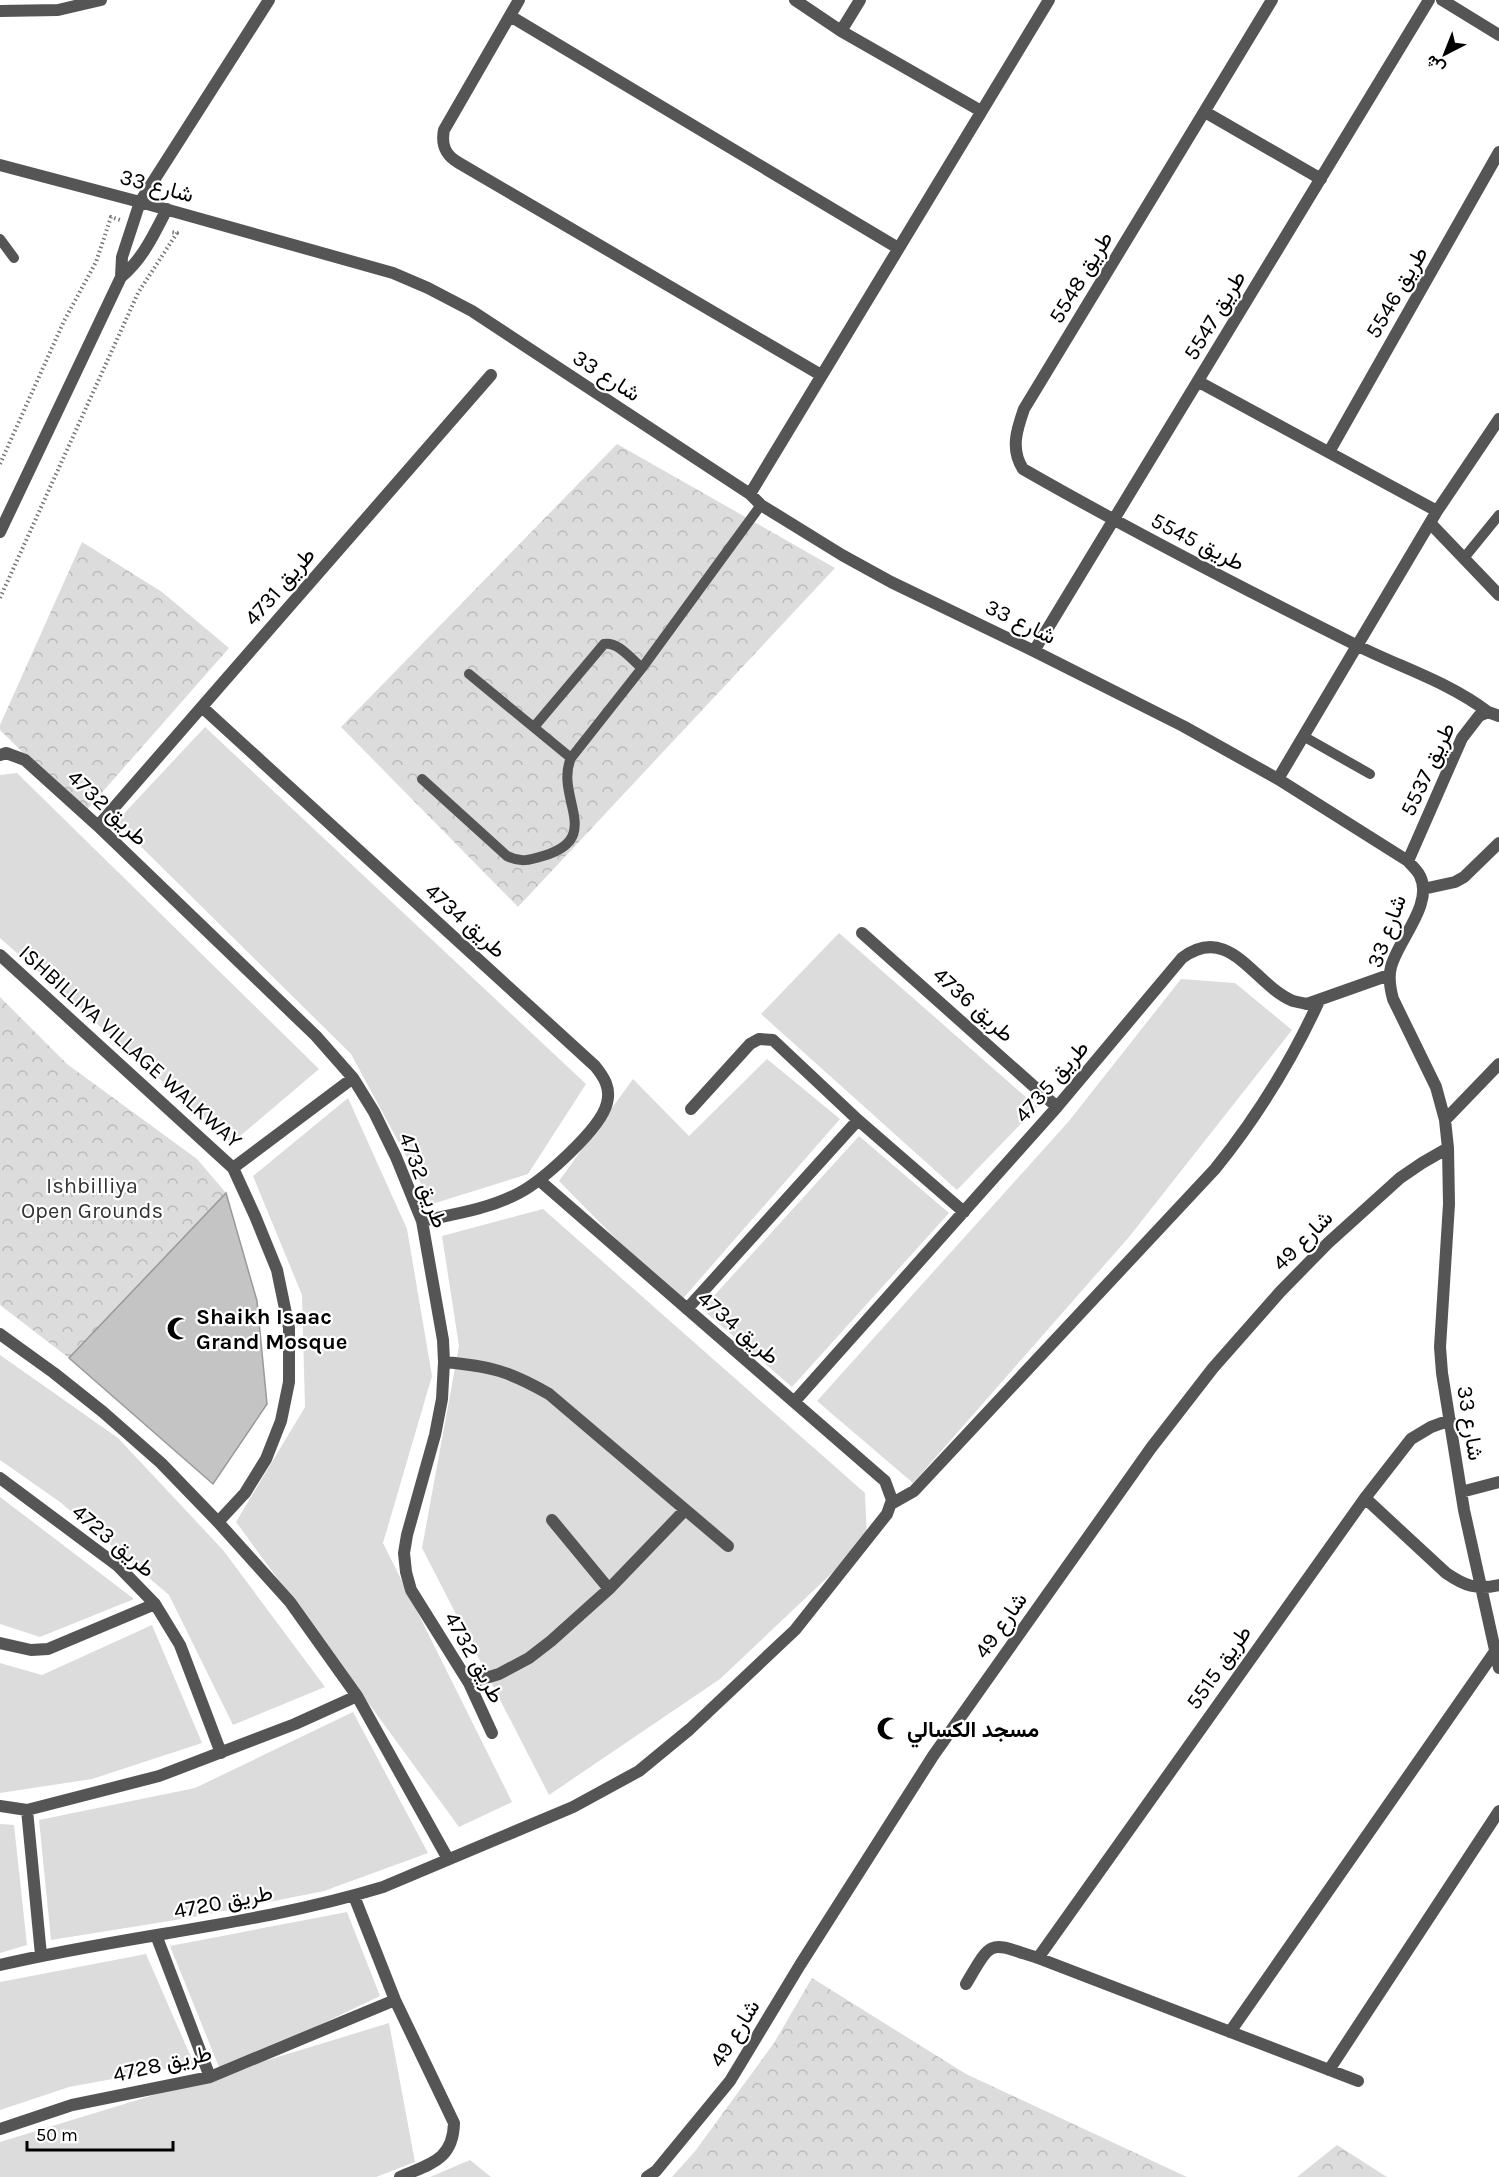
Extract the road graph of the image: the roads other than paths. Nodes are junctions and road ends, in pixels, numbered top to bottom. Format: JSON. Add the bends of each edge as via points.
{"nodes":[{"id":1,"x":101,"y":0,"type":"edge"},
{"id":2,"x":269,"y":0,"type":"edge"},
{"id":3,"x":519,"y":0,"type":"edge"},
{"id":4,"x":795,"y":0,"type":"edge"},
{"id":5,"x":860,"y":0,"type":"edge"},
{"id":6,"x":1049,"y":0,"type":"edge"},
{"id":7,"x":1272,"y":0,"type":"edge"},
{"id":8,"x":1429,"y":0,"type":"edge"},
{"id":9,"x":1442,"y":0,"type":"edge"},
{"id":10,"x":0,"y":11,"type":"edge"},
{"id":11,"x":510,"y":16,"type":"junction"},
{"id":12,"x":841,"y":31,"type":"junction"},
{"id":13,"x":1499,"y":35,"type":"edge"},
{"id":14,"x":981,"y":111,"type":"junction"},
{"id":15,"x":1205,"y":112,"type":"junction"},
{"id":16,"x":1499,"y":152,"type":"edge"},
{"id":17,"x":0,"y":165,"type":"edge"},
{"id":18,"x":1321,"y":179,"type":"junction"},
{"id":19,"x":140,"y":202,"type":"junction"},
{"id":20,"x":167,"y":209,"type":"junction"},
{"id":21,"x":0,"y":239,"type":"edge"},
{"id":22,"x":898,"y":248,"type":"junction"},
{"id":23,"x":14,"y":258,"type":"dead end"},
{"id":24,"x":121,"y":277,"type":"junction"},
{"id":25,"x":491,"y":375,"type":"dead end"},
{"id":26,"x":822,"y":375,"type":"junction"},
{"id":27,"x":1198,"y":382,"type":"junction"},
{"id":28,"x":1499,"y":419,"type":"edge"},
{"id":29,"x":1329,"y":452,"type":"junction"},
{"id":30,"x":1023,"y":469,"type":"joint"},
{"id":31,"x":750,"y":494,"type":"junction"},
{"id":32,"x":761,"y":505,"type":"junction"},
{"id":33,"x":1437,"y":511,"type":"junction"},
{"id":34,"x":1499,"y":515,"type":"edge"},
{"id":35,"x":1113,"y":520,"type":"junction"},
{"id":36,"x":1430,"y":523,"type":"junction"},
{"id":37,"x":0,"y":532,"type":"edge"},
{"id":38,"x":1464,"y":558,"type":"junction"},
{"id":39,"x":1499,"y":595,"type":"edge"},
{"id":40,"x":1357,"y":646,"type":"junction"},
{"id":41,"x":1034,"y":651,"type":"junction"},
{"id":42,"x":642,"y":668,"type":"junction"},
{"id":43,"x":469,"y":674,"type":"dead end"},
{"id":44,"x":202,"y":707,"type":"junction"},
{"id":45,"x":1493,"y":714,"type":"edge"},
{"id":46,"x":534,"y":727,"type":"junction"},
{"id":47,"x":1303,"y":736,"type":"junction"},
{"id":48,"x":0,"y":755,"type":"edge"},
{"id":49,"x":571,"y":758,"type":"junction"},
{"id":50,"x":1370,"y":774,"type":"dead end"},
{"id":51,"x":422,"y":779,"type":"dead end"},
{"id":52,"x":1278,"y":779,"type":"junction"},
{"id":53,"x":98,"y":826,"type":"junction"},
{"id":54,"x":1499,"y":843,"type":"edge"},
{"id":55,"x":1408,"y":861,"type":"junction"},
{"id":56,"x":1423,"y":889,"type":"junction"},
{"id":57,"x":862,"y":933,"type":"dead end"},
{"id":58,"x":0,"y":955,"type":"edge"},
{"id":59,"x":1389,"y":975,"type":"junction"},
{"id":60,"x":1319,"y":1001,"type":"junction"},
{"id":61,"x":1499,"y":1064,"type":"edge"},
{"id":62,"x":353,"y":1078,"type":"junction"},
{"id":63,"x":1057,"y":1107,"type":"junction"},
{"id":64,"x":690,"y":1109,"type":"dead end"},
{"id":65,"x":858,"y":1119,"type":"junction"},
{"id":66,"x":1445,"y":1120,"type":"junction"},
{"id":67,"x":1448,"y":1148,"type":"junction"},
{"id":68,"x":233,"y":1168,"type":"junction"},
{"id":69,"x":539,"y":1180,"type":"junction"},
{"id":70,"x":964,"y":1212,"type":"junction"},
{"id":71,"x":422,"y":1221,"type":"junction"},
{"id":72,"x":687,"y":1309,"type":"junction"},
{"id":73,"x":0,"y":1334,"type":"edge"},
{"id":74,"x":444,"y":1362,"type":"junction"},
{"id":75,"x":794,"y":1402,"type":"junction"},
{"id":76,"x":1450,"y":1420,"type":"junction"},
{"id":77,"x":0,"y":1478,"type":"edge"},
{"id":78,"x":1499,"y":1482,"type":"edge"},
{"id":79,"x":1461,"y":1492,"type":"junction"},
{"id":80,"x":1365,"y":1498,"type":"junction"},
{"id":81,"x":891,"y":1504,"type":"junction"},
{"id":82,"x":686,"y":1510,"type":"junction"},
{"id":83,"x":552,"y":1520,"type":"dead end"},
{"id":84,"x":218,"y":1522,"type":"junction"},
{"id":85,"x":728,"y":1546,"type":"dead end"},
{"id":86,"x":1499,"y":1585,"type":"edge"},
{"id":87,"x":609,"y":1589,"type":"junction"},
{"id":88,"x":1482,"y":1589,"type":"junction"},
{"id":89,"x":155,"y":1604,"type":"junction"},
{"id":90,"x":0,"y":1643,"type":"edge"},
{"id":91,"x":1496,"y":1650,"type":"junction"},
{"id":92,"x":1499,"y":1668,"type":"edge"},
{"id":93,"x":469,"y":1683,"type":"junction"},
{"id":94,"x":357,"y":1695,"type":"junction"},
{"id":95,"x":492,"y":1733,"type":"dead end"},
{"id":96,"x":221,"y":1753,"type":"junction"},
{"id":97,"x":0,"y":1806,"type":"edge"},
{"id":98,"x":27,"y":1810,"type":"junction"},
{"id":99,"x":1499,"y":1811,"type":"edge"},
{"id":100,"x":448,"y":1859,"type":"junction"},
{"id":101,"x":354,"y":1896,"type":"junction"},
{"id":102,"x":156,"y":1935,"type":"junction"},
{"id":103,"x":41,"y":1955,"type":"junction"},
{"id":104,"x":1038,"y":1958,"type":"junction"},
{"id":105,"x":0,"y":1965,"type":"edge"},
{"id":106,"x":966,"y":1984,"type":"dead end"},
{"id":107,"x":395,"y":2000,"type":"junction"},
{"id":108,"x":1230,"y":2032,"type":"junction"},
{"id":109,"x":1329,"y":2070,"type":"junction"},
{"id":110,"x":210,"y":2077,"type":"junction"},
{"id":111,"x":1358,"y":2081,"type":"dead end"},
{"id":112,"x":0,"y":2129,"type":"edge"},
{"id":113,"x":400,"y":2177,"type":"edge"},
{"id":114,"x":647,"y":2177,"type":"edge"}],
"edges":[{"from":1,"to":10,"type":"street","via":[[58,10]]},
{"from":2,"to":19,"type":"street"},
{"from":3,"to":11,"type":"street"},
{"from":4,"to":12,"type":"street"},
{"from":5,"to":12,"type":"street"},
{"from":6,"to":14,"type":"street"},
{"from":7,"to":15,"type":"street","name":"طريق 5548"},
{"from":8,"to":18,"type":"street","name":"طريق 5547"},
{"from":9,"to":13,"type":"street"},
{"from":11,"to":22,"type":"street"},
{"from":11,"to":26,"type":"street","via":[[444,130],[443,145],[451,158]]},
{"from":12,"to":14,"type":"street"},
{"from":14,"to":22,"type":"street"},
{"from":15,"to":18,"type":"street"},
{"from":15,"to":30,"type":"street","name":"طريق 5548","via":[[1024,409],[1015,449]]},
{"from":16,"to":29,"type":"street","name":"طريق 5546"},
{"from":17,"to":19,"type":"street","name":"شارع 33"},
{"from":18,"to":27,"type":"street","name":"طريق 5547"},
{"from":19,"to":20,"type":"street","name":"شارع 33"},
{"from":19,"to":24,"type":"street","via":[[122,257]]},
{"from":20,"to":24,"type":"street","via":[[143,253]]},
{"from":20,"to":31,"type":"street","name":"شارع 33","via":[[393,273],[428,288],[472,311]]},
{"from":21,"to":23,"type":"lane"},
{"from":22,"to":26,"type":"street"},
{"from":24,"to":37,"type":"street"},
{"from":25,"to":44,"type":"street","name":"طريق 4731"},
{"from":26,"to":31,"type":"street"},
{"from":27,"to":29,"type":"street"},
{"from":27,"to":35,"type":"street","name":"طريق 5547"},
{"from":28,"to":33,"type":"street"},
{"from":29,"to":33,"type":"street"},
{"from":30,"to":35,"type":"street","name":"طريق 5545"},
{"from":31,"to":32,"type":"street","name":"شارع 33"},
{"from":32,"to":41,"type":"street","name":"شارع 33","via":[[891,582]]},
{"from":32,"to":42,"type":"lane"},
{"from":33,"to":36,"type":"street"},
{"from":34,"to":38,"type":"lane"},
{"from":35,"to":40,"type":"street","name":"طريق 5545"},
{"from":35,"to":41,"type":"street","name":"طريق 5547"},
{"from":36,"to":38,"type":"street"},
{"from":36,"to":40,"type":"street"},
{"from":38,"to":39,"type":"street"},
{"from":40,"to":45,"type":"street","name":"طريق 5545","via":[[1449,687]]},
{"from":40,"to":47,"type":"street"},
{"from":41,"to":52,"type":"street","name":"شارع 33"},
{"from":42,"to":46,"type":"lane","via":[[615,645],[604,644]]},
{"from":42,"to":49,"type":"lane"},
{"from":43,"to":46,"type":"lane"},
{"from":44,"to":53,"type":"street","name":"طريق 4731"},
{"from":44,"to":69,"type":"street","name":"طريق 4734","via":[[604,1077],[608,1097],[601,1116],[566,1158]]},
{"from":45,"to":55,"type":"street","name":"طريق 5537","via":[[1479,716],[1462,738]]},
{"from":46,"to":49,"type":"lane"},
{"from":47,"to":50,"type":"lane"},
{"from":47,"to":52,"type":"street"},
{"from":48,"to":53,"type":"street","name":"طريق 4732","via":[[6,753],[25,760]]},
{"from":49,"to":51,"type":"lane","via":[[566,782],[575,817],[574,833],[559,851],[530,860],[507,856]]},
{"from":52,"to":55,"type":"street","name":"شارع 33"},
{"from":53,"to":62,"type":"street","name":"طريق 4732","via":[[316,1036]]},
{"from":54,"to":56,"type":"street","via":[[1464,877]]},
{"from":55,"to":56,"type":"street","name":"شارع 33","via":[[1420,876]]},
{"from":56,"to":59,"type":"street","name":"شارع 33","via":[[1421,904]]},
{"from":57,"to":63,"type":"street","name":"طريق 4736"},
{"from":58,"to":68,"type":"street","name":"ISHBILLIYA VILLAGE WALKWAY"},
{"from":59,"to":60,"type":"street","name":"طريق 4735"},
{"from":59,"to":66,"type":"street","name":"شارع 33","via":[[1393,999],[1436,1087]]},
{"from":60,"to":63,"type":"street","name":"طريق 4735","via":[[1293,1001],[1230,952],[1201,947],[1182,958]]},
{"from":60,"to":81,"type":"street","via":[[1273,1088],[1215,1169],[914,1491]]},
{"from":61,"to":66,"type":"street"},
{"from":62,"to":68,"type":"street","name":"ISHBILLIYA VILLAGE WALKWAY"},
{"from":62,"to":71,"type":"street","name":"طريق 4732","via":[[396,1157]]},
{"from":63,"to":70,"type":"street","name":"طريق 4735"},
{"from":64,"to":65,"type":"street","via":[[759,1039],[773,1040]]},
{"from":65,"to":70,"type":"street"},
{"from":65,"to":72,"type":"street"},
{"from":66,"to":67,"type":"street","name":"شارع 33"},
{"from":67,"to":76,"type":"street","name":"شارع 33","via":[[1449,1204],[1440,1347]]},
{"from":67,"to":114,"type":"street","name":"شارع 49","via":[[1400,1178],[1328,1243],[1213,1368],[1151,1448],[933,1756],[730,2081]]},
{"from":68,"to":84,"type":"street","name":"ISHBILLIYA VILLAGE WALKWAY","via":[[277,1270],[289,1328],[290,1382],[281,1422],[266,1459],[245,1492]]},
{"from":69,"to":71,"type":"street","name":"طريق 4734","via":[[496,1203]]},
{"from":69,"to":72,"type":"street","name":"طريق 4734"},
{"from":70,"to":75,"type":"street","name":"طريق 4735"},
{"from":71,"to":74,"type":"street","name":"طريق 4732"},
{"from":72,"to":75,"type":"street","name":"طريق 4734"},
{"from":73,"to":84,"type":"street","via":[[103,1412],[161,1463]]},
{"from":74,"to":82,"type":"street","via":[[481,1365],[508,1373],[549,1394]]},
{"from":74,"to":93,"type":"street","name":"طريق 4732","via":[[435,1435],[404,1553],[411,1590]]},
{"from":75,"to":81,"type":"street","name":"طريق 4734","via":[[885,1481]]},
{"from":76,"to":79,"type":"street","name":"شارع 33"},
{"from":76,"to":80,"type":"street","name":"طريق 5515","via":[[1411,1439]]},
{"from":77,"to":89,"type":"street","name":"طريق 4723","via":[[118,1566]]},
{"from":78,"to":79,"type":"street"},
{"from":79,"to":88,"type":"street","name":"شارع 33"},
{"from":80,"to":88,"type":"street","via":[[1446,1573],[1461,1583]]},
{"from":80,"to":104,"type":"street","name":"طريق 5515"},
{"from":81,"to":100,"type":"street","via":[[795,1630],[690,1729],[639,1771],[573,1807]]},
{"from":82,"to":85,"type":"street"},
{"from":82,"to":87,"type":"street"},
{"from":83,"to":87,"type":"street"},
{"from":84,"to":94,"type":"street","via":[[290,1602]]},
{"from":86,"to":88,"type":"street"},
{"from":87,"to":93,"type":"street","via":[[529,1658],[499,1674]]},
{"from":88,"to":91,"type":"street","name":"شارع 33"},
{"from":89,"to":90,"type":"street","via":[[48,1648],[30,1650]]},
{"from":89,"to":96,"type":"street","name":"طريق 4723","via":[[180,1645]]},
{"from":91,"to":92,"type":"street","name":"شارع 33"},
{"from":91,"to":108,"type":"street"},
{"from":93,"to":95,"type":"street","name":"طريق 4732"},
{"from":94,"to":96,"type":"street"},
{"from":94,"to":100,"type":"street"},
{"from":96,"to":98,"type":"street","via":[[159,1776]]},
{"from":97,"to":98,"type":"street"},
{"from":98,"to":103,"type":"street"},
{"from":99,"to":109,"type":"street"},
{"from":100,"to":101,"type":"street","name":"طريق 4720"},
{"from":101,"to":102,"type":"street","name":"طريق 4720"},
{"from":101,"to":107,"type":"street"},
{"from":102,"to":103,"type":"street","name":"طريق 4720"},
{"from":102,"to":110,"type":"street"},
{"from":103,"to":105,"type":"street","name":"طريق 4720"},
{"from":104,"to":106,"type":"street","via":[[994,1946],[983,1955]]},
{"from":104,"to":108,"type":"street"},
{"from":107,"to":110,"type":"street","name":"طريق 4728"},
{"from":107,"to":113,"type":"street","via":[[454,2123],[453,2136],[437,2162]]},
{"from":108,"to":109,"type":"street"},
{"from":109,"to":111,"type":"street"},
{"from":110,"to":112,"type":"street","name":"طريق 4728","via":[[72,2104]]}]}
